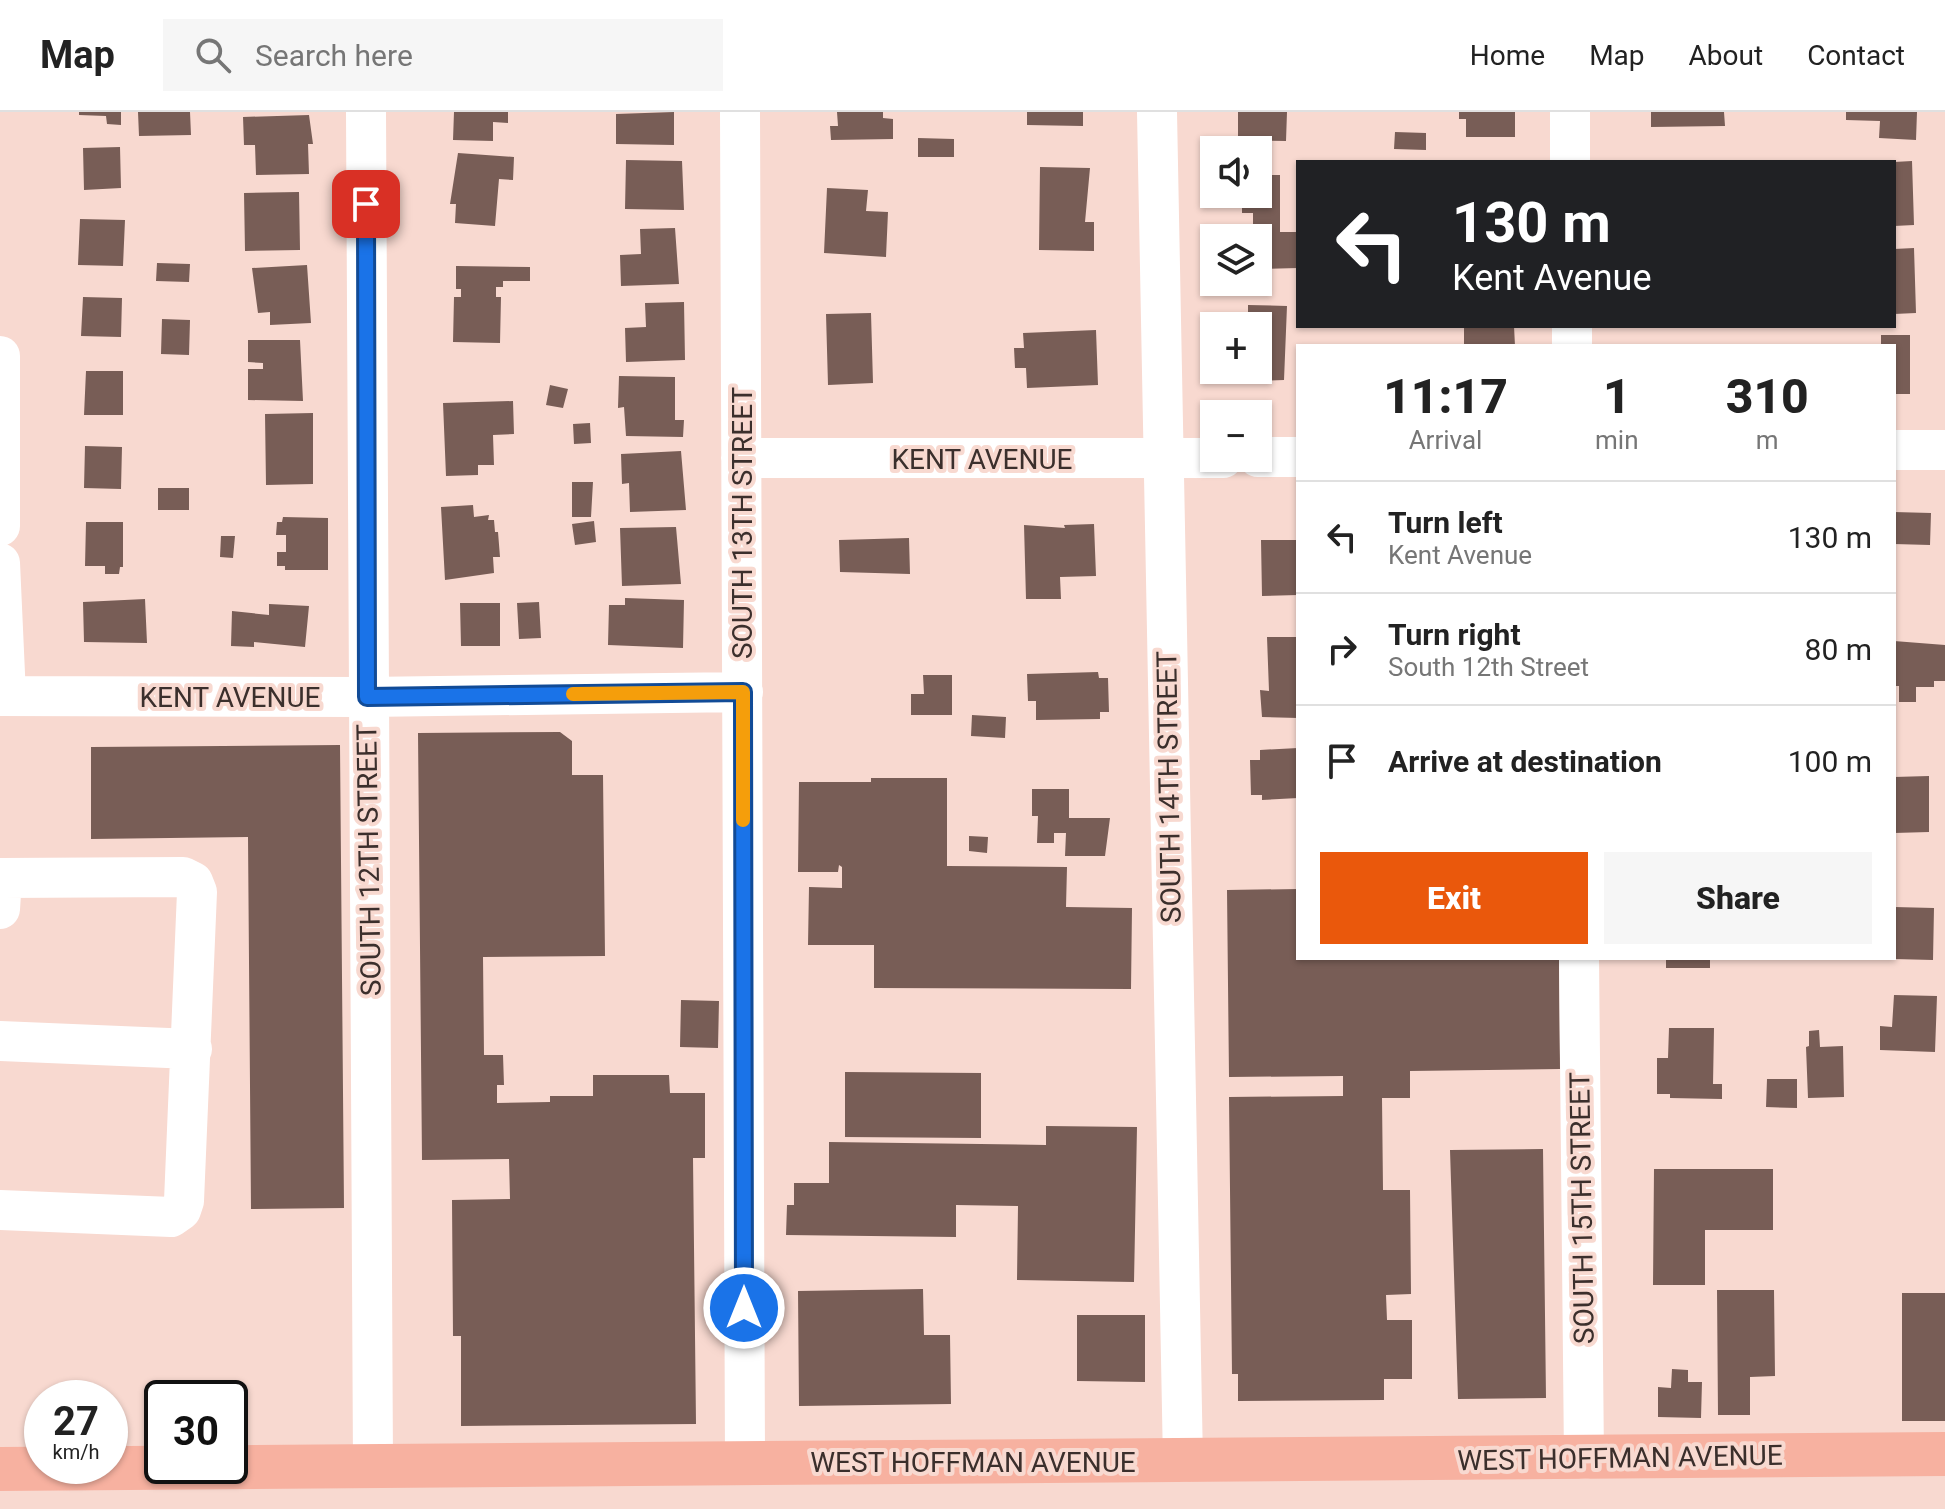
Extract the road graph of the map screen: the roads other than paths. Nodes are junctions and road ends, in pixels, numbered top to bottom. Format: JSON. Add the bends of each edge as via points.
{"nodes":[{"id":1,"x":366,"y":112,"type":"edge"},
{"id":2,"x":740,"y":112,"type":"edge"},
{"id":3,"x":1157,"y":112,"type":"edge"},
{"id":4,"x":1570,"y":112,"type":"edge"},
{"id":5,"x":1570,"y":160,"type":"edge"},
{"id":6,"x":0,"y":356,"type":"edge"},
{"id":7,"x":1896,"y":450,"type":"edge"},
{"id":8,"x":1945,"y":450,"type":"edge"},
{"id":9,"x":1272,"y":457,"type":"edge"},
{"id":10,"x":1296,"y":457,"type":"edge"},
{"id":11,"x":741,"y":458,"type":"junction"},
{"id":12,"x":1200,"y":458,"type":"edge"},
{"id":13,"x":1163,"y":459,"type":"junction"},
{"id":14,"x":0,"y":506,"type":"edge"},
{"id":15,"x":0,"y":526,"type":"edge"},
{"id":16,"x":0,"y":563,"type":"edge"},
{"id":17,"x":743,"y":692,"type":"junction"},
{"id":18,"x":3,"y":696,"type":"edge"},
{"id":19,"x":367,"y":697,"type":"junction"},
{"id":20,"x":1,"y":894,"type":"edge"},
{"id":21,"x":1579,"y":960,"type":"edge"},
{"id":22,"x":0,"y":1041,"type":"edge"},
{"id":23,"x":192,"y":1049,"type":"junction"},
{"id":24,"x":0,"y":1210,"type":"edge"},
{"id":25,"x":1945,"y":1454,"type":"edge"},
{"id":26,"x":1584,"y":1459,"type":"junction"},
{"id":27,"x":745,"y":1461,"type":"junction"},
{"id":28,"x":1183,"y":1462,"type":"junction"},
{"id":29,"x":373,"y":1465,"type":"junction"},
{"id":30,"x":0,"y":1469,"type":"edge"}],
"edges":[{"from":1,"to":19,"type":"street","name":"SOUTH 12TH STREET"},
{"from":2,"to":11,"type":"street","name":"SOUTH 13TH STREET"},
{"from":3,"to":13,"type":"street","name":"SOUTH 14TH STREET"},
{"from":4,"to":5,"type":"street"},
{"from":6,"to":14,"type":"street"},
{"from":7,"to":8,"type":"street"},
{"from":9,"to":10,"type":"street"},
{"from":11,"to":13,"type":"street","name":"KENT AVENUE"},
{"from":11,"to":17,"type":"street","name":"SOUTH 13TH STREET"},
{"from":12,"to":13,"type":"street","name":"KENT AVENUE"},
{"from":13,"to":28,"type":"street","name":"SOUTH 14TH STREET"},
{"from":14,"to":15,"type":"street"},
{"from":16,"to":18,"type":"street"},
{"from":17,"to":19,"type":"street","name":"KENT AVENUE"},
{"from":17,"to":27,"type":"street","name":"SOUTH 13TH STREET"},
{"from":18,"to":19,"type":"street","name":"KENT AVENUE"},
{"from":19,"to":29,"type":"street","name":"SOUTH 12TH STREET"},
{"from":20,"to":23,"type":"street","via":[[183,877],[193,882],[197,892]]},
{"from":21,"to":26,"type":"street","name":"SOUTH 15TH STREET"},
{"from":22,"to":23,"type":"street"},
{"from":23,"to":24,"type":"street","via":[[181,1210],[171,1217]]},
{"from":25,"to":26,"type":"main road","name":"WEST HOFFMAN AVENUE"},
{"from":26,"to":28,"type":"main road","name":"WEST HOFFMAN AVENUE"},
{"from":27,"to":28,"type":"main road","name":"WEST HOFFMAN AVENUE"},
{"from":27,"to":29,"type":"main road","name":"WEST HOFFMAN AVENUE"},
{"from":29,"to":30,"type":"main road","name":"WEST HOFFMAN AVENUE"}]}
